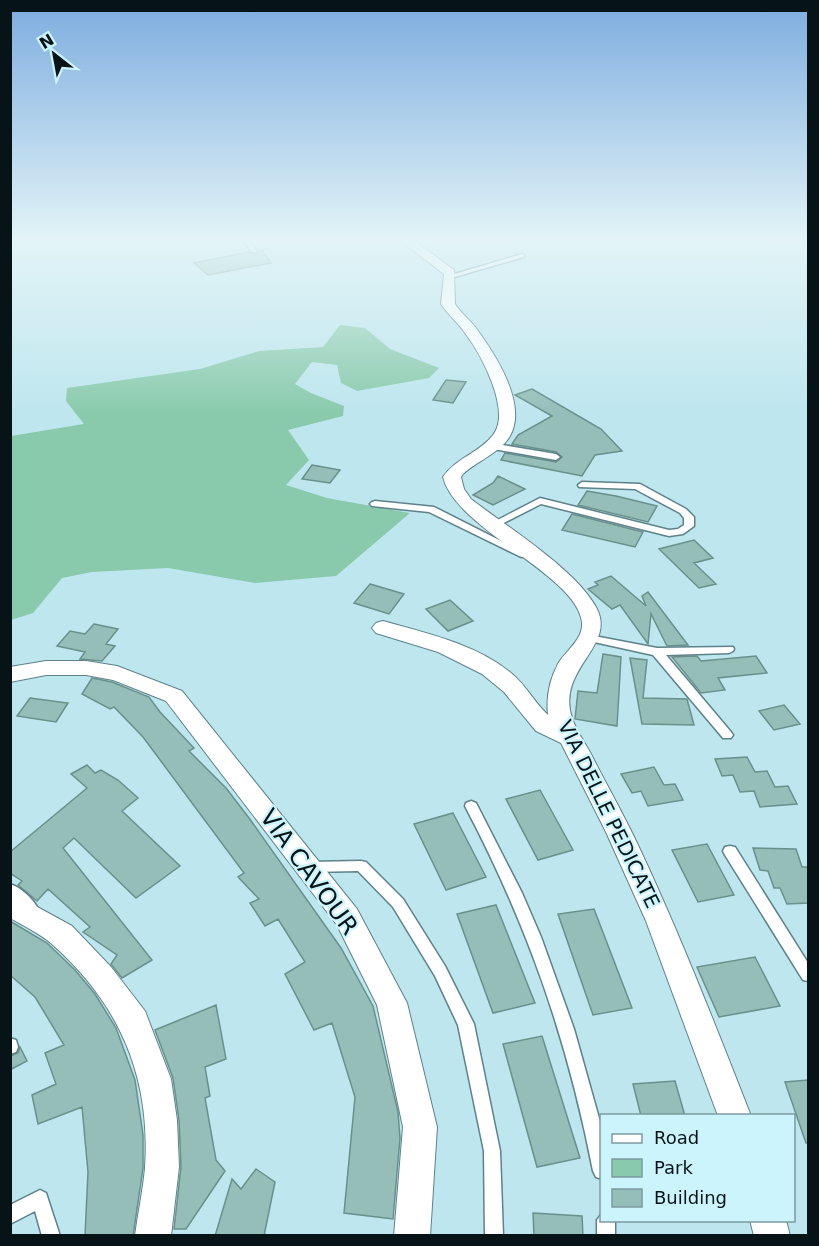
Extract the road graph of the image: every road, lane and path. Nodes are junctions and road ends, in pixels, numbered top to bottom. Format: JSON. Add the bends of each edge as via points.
{"nodes":[{"id":1,"x":449,"y":297,"type":"edge"},
{"id":2,"x":492,"y":446,"type":"junction"},
{"id":3,"x":556,"y":457,"type":"dead end"},
{"id":4,"x":582,"y":485,"type":"dead end"},
{"id":5,"x":375,"y":504,"type":"dead end"},
{"id":6,"x":493,"y":525,"type":"junction"},
{"id":7,"x":541,"y":563,"type":"junction"},
{"id":8,"x":383,"y":628,"type":"dead end"},
{"id":9,"x":588,"y":638,"type":"junction"},
{"id":10,"x":729,"y":649,"type":"dead end"},
{"id":11,"x":657,"y":652,"type":"junction"},
{"id":12,"x":10,"y":675,"type":"edge"},
{"id":13,"x":727,"y":735,"type":"dead end"},
{"id":14,"x":567,"y":736,"type":"junction"},
{"id":15,"x":471,"y":806,"type":"dead end"},
{"id":16,"x":730,"y":851,"type":"dead end"},
{"id":17,"x":309,"y":867,"type":"junction"},
{"id":18,"x":10,"y":889,"type":"edge"},
{"id":19,"x":10,"y":903,"type":"edge"},
{"id":20,"x":62,"y":935,"type":"junction"},
{"id":21,"x":808,"y":975,"type":"edge"},
{"id":22,"x":734,"y":1114,"type":"edge"},
{"id":23,"x":600,"y":1161,"type":"edge"},
{"id":24,"x":10,"y":1215,"type":"edge"},
{"id":25,"x":51,"y":1236,"type":"edge"},
{"id":26,"x":153,"y":1236,"type":"edge"},
{"id":27,"x":412,"y":1236,"type":"edge"},
{"id":28,"x":494,"y":1236,"type":"edge"}],
"edges":[{"from":1,"to":2,"type":"street","via":[[448,304],[473,334],[507,404],[505,430]]},
{"from":2,"to":3,"type":"lane"},
{"from":2,"to":6,"type":"street","via":[[458,470],[452,481],[462,499]]},
{"from":4,"to":6,"type":"lane","via":[[637,486],[682,511],[689,517],[689,526],[669,533],[540,501]]},
{"from":5,"to":7,"type":"lane","via":[[431,509]]},
{"from":6,"to":7,"type":"street"},
{"from":7,"to":9,"type":"street","via":[[586,607],[592,621]]},
{"from":8,"to":14,"type":"street","via":[[436,644],[488,667],[514,689],[538,722]]},
{"from":9,"to":11,"type":"lane"},
{"from":9,"to":14,"type":"street","name":"VIA DELLE PEDICATE","via":[[563,680],[559,710]]},
{"from":10,"to":11,"type":"lane"},
{"from":11,"to":13,"type":"lane"},
{"from":12,"to":17,"type":"street","name":"VIA CAVOUR","via":[[76,667],[117,673],[174,696]]},
{"from":14,"to":22,"type":"street","name":"VIA DELLE PEDICATE","via":[[619,832],[660,921]]},
{"from":15,"to":23,"type":"lane","via":[[504,864],[548,970]]},
{"from":16,"to":21,"type":"lane"},
{"from":17,"to":27,"type":"street","name":"VIA CAVOUR","via":[[347,917],[392,1003],[420,1127]]},
{"from":17,"to":28,"type":"lane","via":[[361,866],[398,903],[440,971],[466,1024],[492,1151]]},
{"from":18,"to":20,"type":"lane"},
{"from":19,"to":20,"type":"street"},
{"from":20,"to":26,"type":"street","via":[[101,976],[134,1021],[155,1079],[162,1167]]},
{"from":24,"to":25,"type":"lane","via":[[40,1199]]}]}
